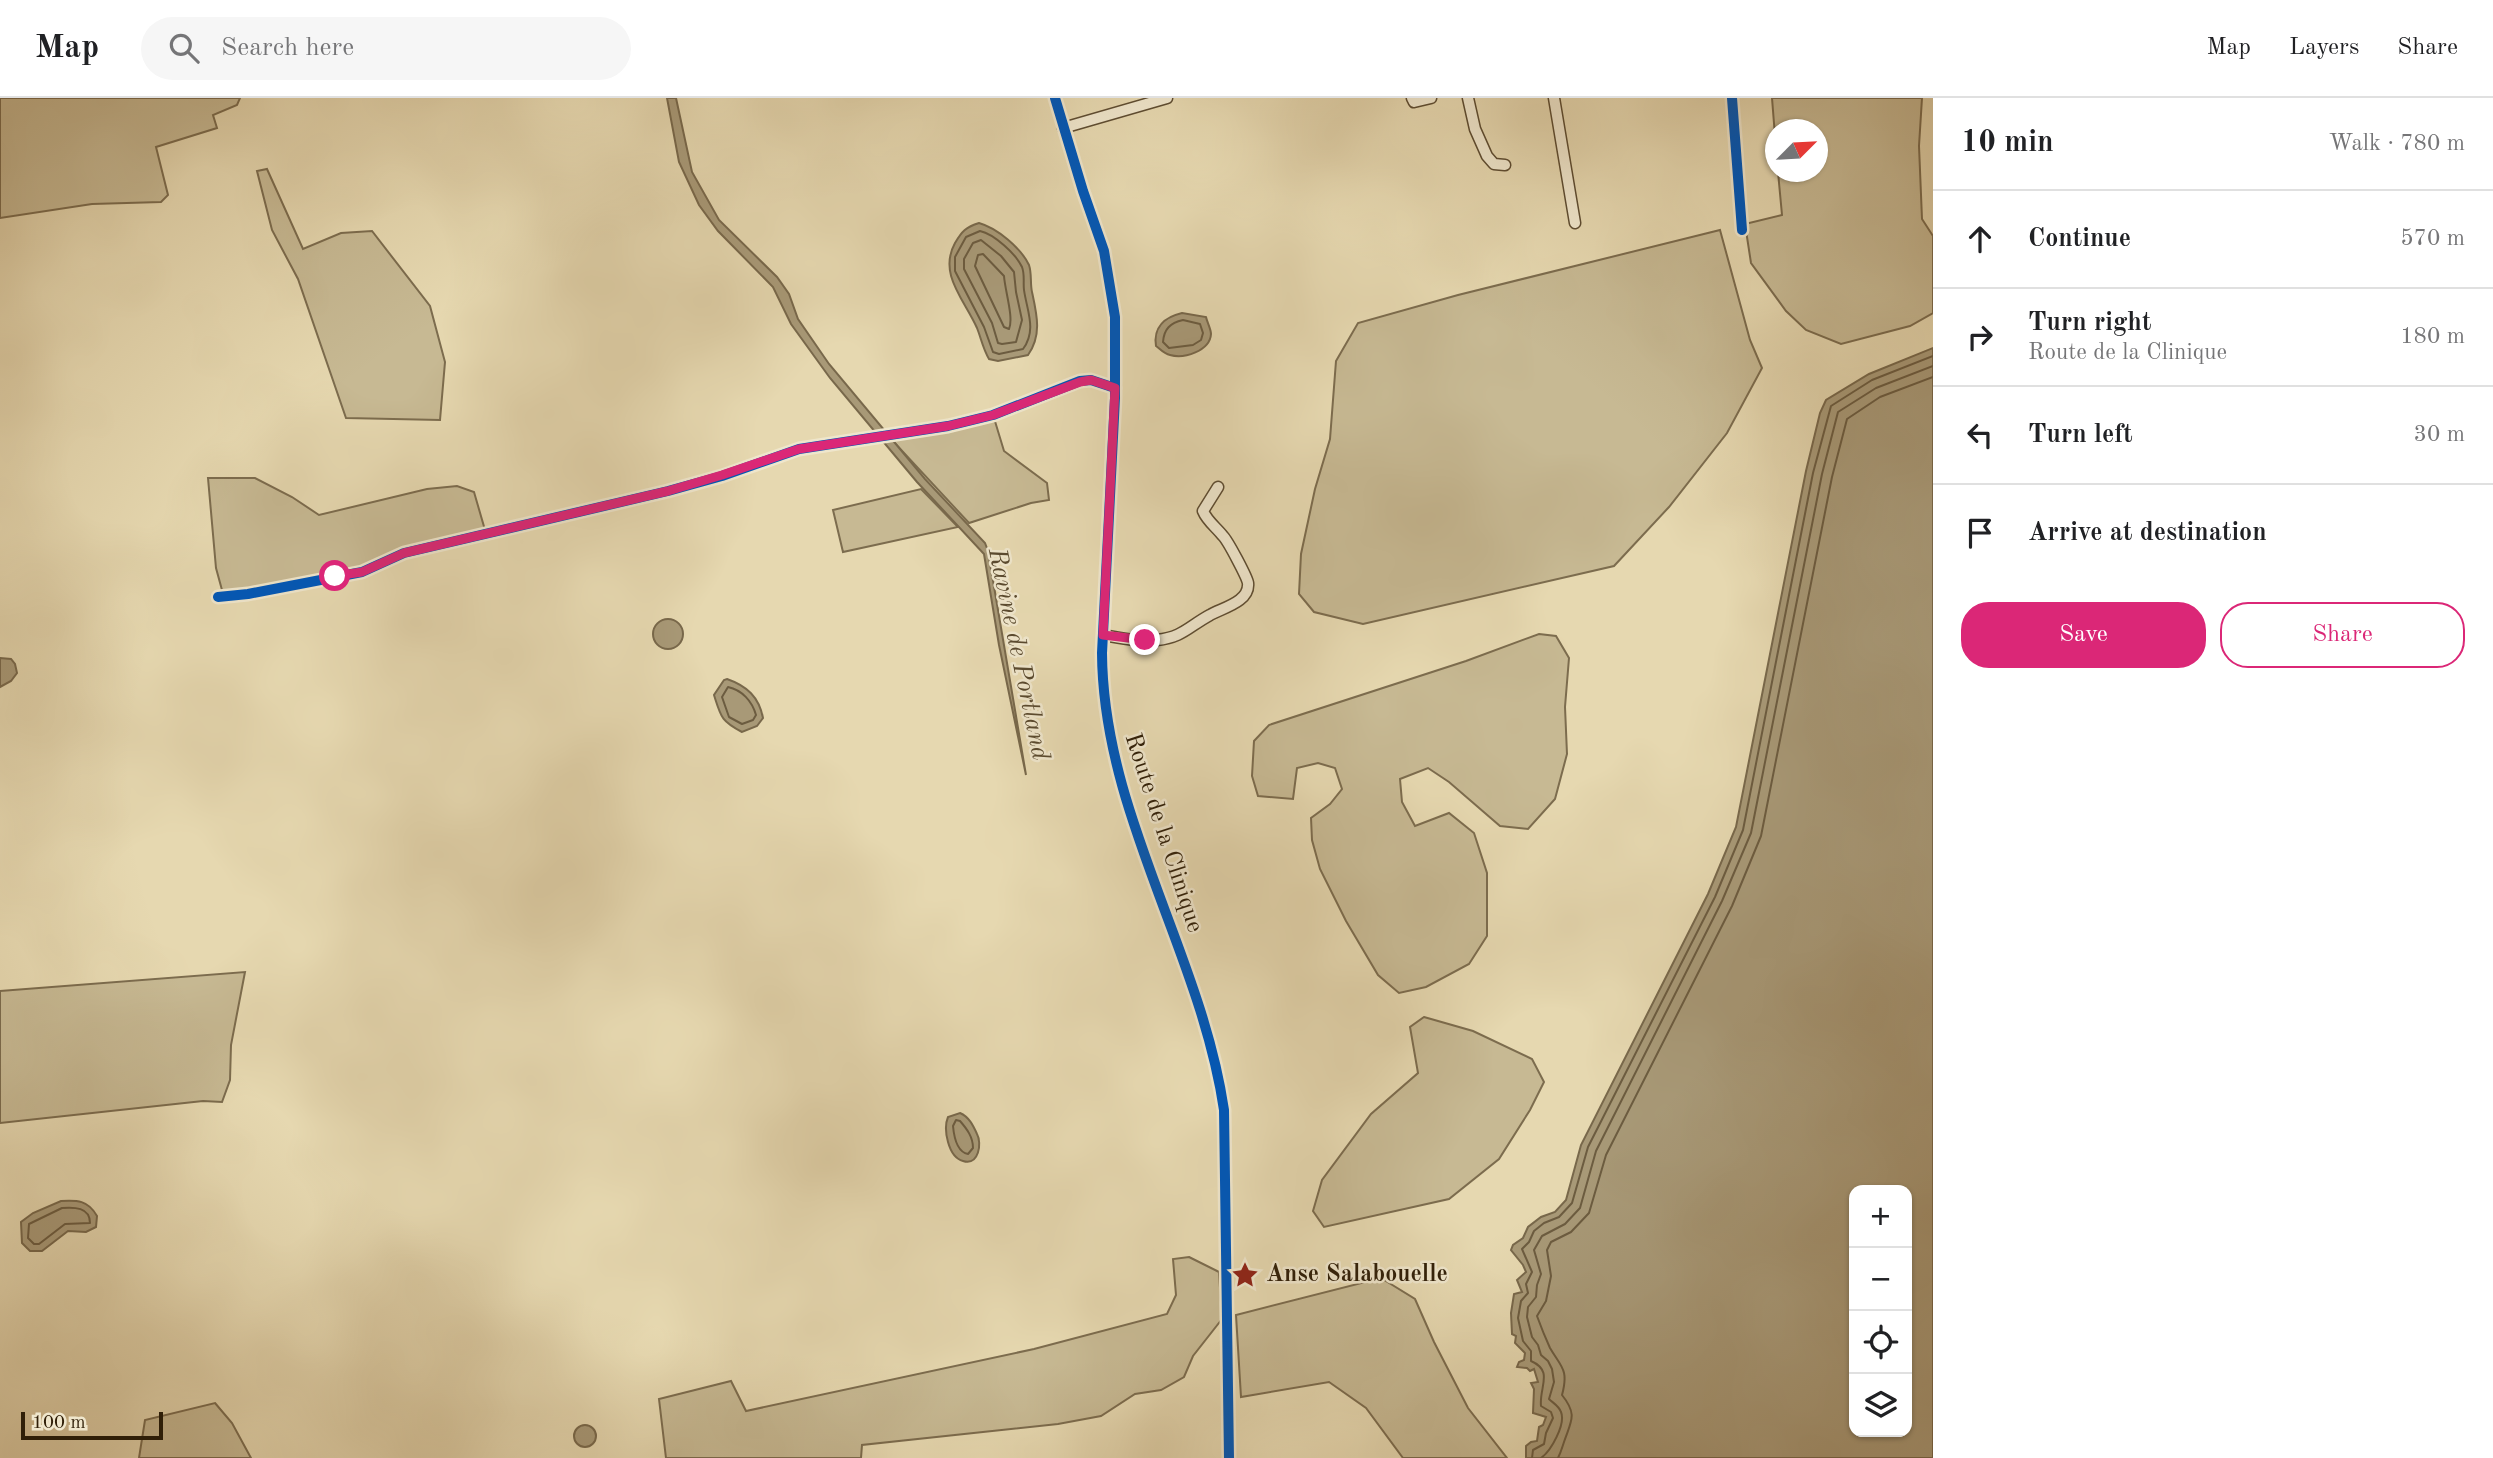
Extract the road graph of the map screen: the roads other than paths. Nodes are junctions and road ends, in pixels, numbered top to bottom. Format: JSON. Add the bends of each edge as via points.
{"nodes":[{"id":1,"x":1055,"y":98,"type":"edge"},
{"id":2,"x":1167,"y":98,"type":"edge"},
{"id":3,"x":1412,"y":98,"type":"edge"},
{"id":4,"x":1431,"y":98,"type":"edge"},
{"id":5,"x":1468,"y":98,"type":"edge"},
{"id":6,"x":1554,"y":98,"type":"edge"},
{"id":7,"x":1732,"y":98,"type":"edge"},
{"id":8,"x":1063,"y":128,"type":"junction"},
{"id":9,"x":1505,"y":164,"type":"dead end"},
{"id":10,"x":1575,"y":223,"type":"dead end"},
{"id":11,"x":1742,"y":230,"type":"dead end"},
{"id":12,"x":1115,"y":388,"type":"junction"},
{"id":13,"x":1219,"y":487,"type":"dead end"},
{"id":14,"x":218,"y":597,"type":"dead end"},
{"id":15,"x":1103,"y":635,"type":"junction"},
{"id":16,"x":1229,"y":1458,"type":"edge"}],
"edges":[{"from":1,"to":8,"type":"street","name":"Route de la Clinique"},
{"from":2,"to":8,"type":"street"},
{"from":3,"to":4,"type":"street","via":[[1414,102]]},
{"from":5,"to":9,"type":"street","via":[[1475,130],[1488,156],[1494,164]]},
{"from":6,"to":10,"type":"street"},
{"from":7,"to":11,"type":"street"},
{"from":8,"to":12,"type":"street","name":"Route de la Clinique","via":[[1107,263],[1115,317]]},
{"from":12,"to":14,"type":"street","via":[[1091,380],[1080,382],[993,415],[799,449],[668,491],[404,553],[362,572]]},
{"from":12,"to":15,"type":"street","name":"Route de la Clinique"},
{"from":13,"to":15,"type":"street","via":[[1203,511],[1248,579],[1245,593],[1173,637],[1134,640]]},
{"from":15,"to":16,"type":"street","name":"Route de la Clinique","via":[[1104,708],[1114,759],[1197,1001],[1223,1102]]}]}
